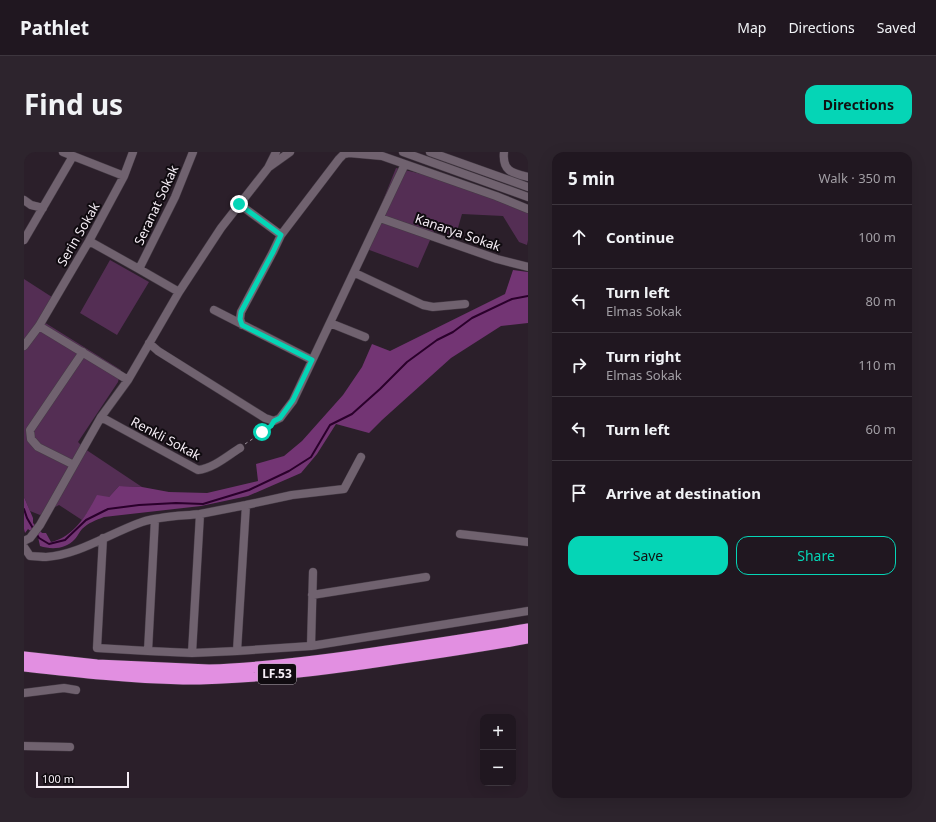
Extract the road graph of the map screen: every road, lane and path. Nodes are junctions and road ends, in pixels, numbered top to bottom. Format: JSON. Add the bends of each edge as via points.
{"nodes":[{"id":1,"x":63,"y":152,"type":"edge"},
{"id":2,"x":133,"y":152,"type":"edge"},
{"id":3,"x":193,"y":152,"type":"edge"},
{"id":4,"x":276,"y":152,"type":"edge"},
{"id":5,"x":290,"y":152,"type":"edge"},
{"id":6,"x":402,"y":152,"type":"edge"},
{"id":7,"x":430,"y":152,"type":"edge"},
{"id":8,"x":504,"y":152,"type":"edge"},
{"id":9,"x":72,"y":156,"type":"junction"},
{"id":10,"x":405,"y":164,"type":"junction"},
{"id":11,"x":437,"y":164,"type":"junction"},
{"id":12,"x":268,"y":168,"type":"junction"},
{"id":13,"x":433,"y":174,"type":"junction"},
{"id":14,"x":124,"y":176,"type":"junction"},
{"id":15,"x":528,"y":177,"type":"edge"},
{"id":16,"x":528,"y":187,"type":"edge"},
{"id":17,"x":528,"y":197,"type":"edge"},
{"id":18,"x":24,"y":200,"type":"edge"},
{"id":19,"x":239,"y":204,"type":"junction"},
{"id":20,"x":43,"y":208,"type":"junction"},
{"id":21,"x":528,"y":209,"type":"edge"},
{"id":22,"x":380,"y":218,"type":"junction"},
{"id":23,"x":281,"y":235,"type":"junction"},
{"id":24,"x":24,"y":240,"type":"edge"},
{"id":25,"x":88,"y":241,"type":"junction"},
{"id":26,"x":528,"y":267,"type":"edge"},
{"id":27,"x":140,"y":269,"type":"junction"},
{"id":28,"x":354,"y":273,"type":"junction"},
{"id":29,"x":179,"y":292,"type":"junction"},
{"id":30,"x":465,"y":304,"type":"dead end"},
{"id":31,"x":214,"y":310,"type":"dead end"},
{"id":32,"x":330,"y":323,"type":"junction"},
{"id":33,"x":242,"y":325,"type":"junction"},
{"id":34,"x":39,"y":326,"type":"junction"},
{"id":35,"x":365,"y":337,"type":"dead end"},
{"id":36,"x":149,"y":343,"type":"junction"},
{"id":37,"x":24,"y":346,"type":"edge"},
{"id":38,"x":82,"y":352,"type":"junction"},
{"id":39,"x":312,"y":360,"type":"junction"},
{"id":40,"x":128,"y":380,"type":"junction"},
{"id":41,"x":101,"y":417,"type":"junction"},
{"id":42,"x":274,"y":421,"type":"junction"},
{"id":43,"x":240,"y":448,"type":"joint"},
{"id":44,"x":361,"y":457,"type":"dead end"},
{"id":45,"x":74,"y":465,"type":"junction"},
{"id":46,"x":246,"y":505,"type":"junction"},
{"id":47,"x":200,"y":514,"type":"junction"},
{"id":48,"x":155,"y":519,"type":"junction"},
{"id":49,"x":460,"y":534,"type":"dead end"},
{"id":50,"x":103,"y":538,"type":"junction"},
{"id":51,"x":27,"y":540,"type":"edge"},
{"id":52,"x":528,"y":542,"type":"edge"},
{"id":53,"x":24,"y":547,"type":"edge"},
{"id":54,"x":313,"y":572,"type":"dead end"},
{"id":55,"x":426,"y":577,"type":"dead end"},
{"id":56,"x":312,"y":595,"type":"junction"},
{"id":57,"x":528,"y":611,"type":"edge"},
{"id":58,"x":528,"y":629,"type":"edge"},
{"id":59,"x":528,"y":638,"type":"edge"},
{"id":60,"x":310,"y":646,"type":"junction"},
{"id":61,"x":24,"y":650,"type":"edge"},
{"id":62,"x":148,"y":651,"type":"junction"},
{"id":63,"x":237,"y":652,"type":"junction"},
{"id":64,"x":192,"y":653,"type":"junction"},
{"id":65,"x":24,"y":657,"type":"edge"},
{"id":66,"x":24,"y":666,"type":"edge"},
{"id":67,"x":209,"y":670,"type":"junction"},
{"id":68,"x":76,"y":690,"type":"dead end"},
{"id":69,"x":24,"y":693,"type":"edge"},
{"id":70,"x":24,"y":746,"type":"edge"},
{"id":71,"x":70,"y":747,"type":"dead end"}],
"edges":[{"from":1,"to":9,"type":"street"},
{"from":2,"to":14,"type":"street","name":"Serin Sokak"},
{"from":3,"to":27,"type":"street","name":"Seranat Sokak"},
{"from":4,"to":12,"type":"street"},
{"from":5,"to":12,"type":"street"},
{"from":6,"to":11,"type":"street"},
{"from":7,"to":16,"type":"street"},
{"from":8,"to":15,"type":"street","via":[[506,168]]},
{"from":9,"to":14,"type":"street"},
{"from":9,"to":20,"type":"street"},
{"from":10,"to":13,"type":"street"},
{"from":10,"to":22,"type":"street"},
{"from":10,"to":23,"type":"street","via":[[382,156],[344,154]]},
{"from":11,"to":13,"type":"street"},
{"from":11,"to":17,"type":"street"},
{"from":12,"to":19,"type":"street"},
{"from":13,"to":21,"type":"street"},
{"from":14,"to":25,"type":"street","name":"Serin Sokak"},
{"from":18,"to":20,"type":"street"},
{"from":19,"to":23,"type":"street"},
{"from":19,"to":29,"type":"street"},
{"from":20,"to":24,"type":"street"},
{"from":22,"to":26,"type":"street","name":"Kanarya Sokak"},
{"from":22,"to":28,"type":"street"},
{"from":23,"to":33,"type":"street","via":[[241,312]]},
{"from":25,"to":27,"type":"street"},
{"from":25,"to":34,"type":"street","name":"Serin Sokak"},
{"from":27,"to":29,"type":"street"},
{"from":28,"to":30,"type":"street","via":[[422,305],[434,307]]},
{"from":28,"to":32,"type":"street"},
{"from":29,"to":36,"type":"street"},
{"from":31,"to":33,"type":"street"},
{"from":32,"to":35,"type":"street"},
{"from":32,"to":39,"type":"street"},
{"from":33,"to":39,"type":"street"},
{"from":34,"to":37,"type":"street","name":"Serin Sokak"},
{"from":34,"to":38,"type":"street"},
{"from":36,"to":40,"type":"street"},
{"from":36,"to":42,"type":"street","via":[[245,406]]},
{"from":38,"to":40,"type":"street"},
{"from":38,"to":45,"type":"street","via":[[30,430],[31,439],[38,447]]},
{"from":39,"to":42,"type":"street","via":[[293,400],[280,418]]},
{"from":40,"to":41,"type":"street"},
{"from":41,"to":43,"type":"street","name":"Renkli Sokak","via":[[198,470],[216,464]]},
{"from":41,"to":45,"type":"street"},
{"from":42,"to":43,"type":"path","via":[[271,426]]},
{"from":44,"to":46,"type":"street","via":[[344,489]]},
{"from":45,"to":51,"type":"street","via":[[40,525]]},
{"from":46,"to":47,"type":"street"},
{"from":46,"to":63,"type":"street"},
{"from":47,"to":48,"type":"street"},
{"from":47,"to":64,"type":"street"},
{"from":48,"to":50,"type":"street"},
{"from":48,"to":62,"type":"street"},
{"from":49,"to":52,"type":"street"},
{"from":50,"to":53,"type":"street","via":[[80,549],[46,557],[30,556]]},
{"from":50,"to":62,"type":"street","via":[[97,648]]},
{"from":54,"to":56,"type":"street"},
{"from":55,"to":56,"type":"street"},
{"from":56,"to":60,"type":"street"},
{"from":57,"to":60,"type":"street"},
{"from":58,"to":67,"type":"highway","number":"LF.53","via":[[303,662]]},
{"from":59,"to":66,"type":"highway","number":"LF.53","via":[[336,668],[223,678],[144,677]]},
{"from":60,"to":63,"type":"street"},
{"from":61,"to":67,"type":"highway"},
{"from":62,"to":64,"type":"street"},
{"from":63,"to":64,"type":"street"},
{"from":65,"to":67,"type":"highway","number":"LF.53","via":[[98,665]]},
{"from":68,"to":69,"type":"street","via":[[64,688]]},
{"from":70,"to":71,"type":"street"}]}
